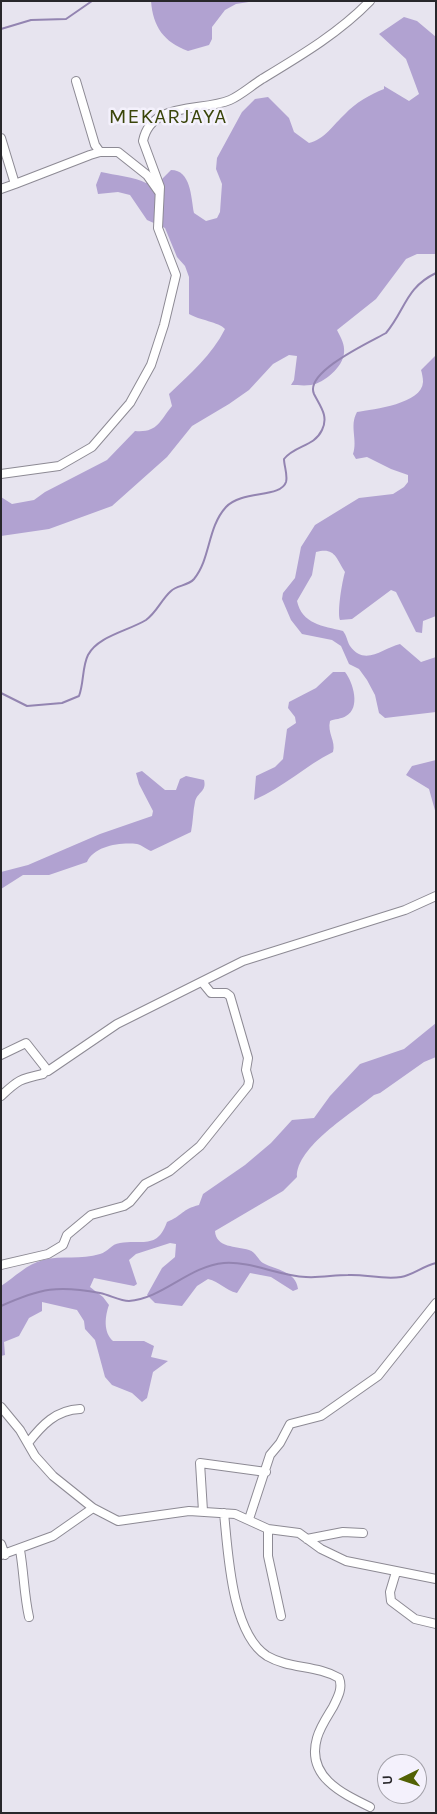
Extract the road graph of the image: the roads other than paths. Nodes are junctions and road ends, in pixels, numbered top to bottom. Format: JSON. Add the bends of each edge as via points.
{"nodes":[{"id":1,"x":370,"y":1,"type":"edge"},
{"id":2,"x":76,"y":81,"type":"dead end"},
{"id":3,"x":1,"y":138,"type":"edge"},
{"id":4,"x":100,"y":152,"type":"junction"},
{"id":5,"x":15,"y":184,"type":"junction"},
{"id":6,"x":1,"y":189,"type":"edge"},
{"id":7,"x":160,"y":194,"type":"junction"},
{"id":8,"x":1,"y":474,"type":"edge"},
{"id":9,"x":436,"y":896,"type":"edge"},
{"id":10,"x":202,"y":982,"type":"junction"},
{"id":11,"x":1,"y":1055,"type":"edge"},
{"id":12,"x":46,"y":1070,"type":"junction"},
{"id":13,"x":1,"y":1096,"type":"edge"},
{"id":14,"x":1,"y":1265,"type":"edge"},
{"id":15,"x":436,"y":1303,"type":"edge"},
{"id":16,"x":1,"y":1406,"type":"edge"},
{"id":17,"x":80,"y":1410,"type":"dead end"},
{"id":18,"x":28,"y":1443,"type":"junction"},
{"id":19,"x":266,"y":1472,"type":"junction"},
{"id":20,"x":92,"y":1508,"type":"junction"},
{"id":21,"x":204,"y":1511,"type":"junction"},
{"id":22,"x":224,"y":1513,"type":"junction"},
{"id":23,"x":249,"y":1519,"type":"junction"},
{"id":24,"x":268,"y":1529,"type":"junction"},
{"id":25,"x":363,"y":1533,"type":"dead end"},
{"id":26,"x":307,"y":1539,"type":"junction"},
{"id":27,"x":1,"y":1544,"type":"edge"},
{"id":28,"x":20,"y":1550,"type":"junction"},
{"id":29,"x":3,"y":1555,"type":"edge"},
{"id":30,"x":396,"y":1572,"type":"junction"},
{"id":31,"x":436,"y":1579,"type":"edge"},
{"id":32,"x":281,"y":1616,"type":"dead end"},
{"id":33,"x":29,"y":1617,"type":"dead end"},
{"id":34,"x":436,"y":1624,"type":"edge"},
{"id":35,"x":370,"y":1806,"type":"dead end"}],
"edges":[{"from":1,"to":7,"type":"street","via":[[308,52],[231,99],[183,108],[166,114],[148,128],[144,134],[144,148],[158,180]]},
{"from":2,"to":4,"type":"street"},
{"from":3,"to":5,"type":"street"},
{"from":4,"to":5,"type":"street"},
{"from":4,"to":7,"type":"street","via":[[124,155],[147,176]]},
{"from":5,"to":6,"type":"street"},
{"from":7,"to":8,"type":"street","via":[[158,228],[171,258],[175,282],[151,365],[130,403],[92,447],[75,458],[49,468]]},
{"from":9,"to":10,"type":"street","via":[[405,910],[248,959]]},
{"from":10,"to":12,"type":"street","via":[[117,1024]]},
{"from":10,"to":14,"type":"street","via":[[211,993],[228,993],[230,996],[248,1060],[248,1086],[200,1146],[170,1171],[145,1184],[130,1202],[91,1215],[67,1234],[63,1245],[48,1254]]},
{"from":11,"to":12,"type":"street","via":[[26,1043]]},
{"from":12,"to":13,"type":"street","via":[[42,1075],[14,1082]]},
{"from":15,"to":19,"type":"street","via":[[378,1376],[321,1416],[290,1424],[270,1455]]},
{"from":16,"to":18,"type":"street"},
{"from":17,"to":18,"type":"street","via":[[66,1410],[44,1423]]},
{"from":18,"to":20,"type":"street","via":[[41,1463]]},
{"from":19,"to":21,"type":"street","via":[[200,1463]]},
{"from":19,"to":23,"type":"street"},
{"from":20,"to":21,"type":"street","via":[[118,1521]]},
{"from":20,"to":28,"type":"street","via":[[69,1527]]},
{"from":21,"to":22,"type":"street"},
{"from":22,"to":23,"type":"street"},
{"from":22,"to":35,"type":"street","via":[[235,1592],[245,1628],[257,1648],[267,1656],[340,1678],[339,1695],[317,1736],[316,1762],[318,1770],[340,1792]]},
{"from":23,"to":24,"type":"street"},
{"from":24,"to":26,"type":"street","via":[[295,1532]]},
{"from":24,"to":32,"type":"street","via":[[268,1556]]},
{"from":25,"to":26,"type":"street","via":[[343,1532]]},
{"from":26,"to":30,"type":"street","via":[[346,1561]]},
{"from":27,"to":29,"type":"street"},
{"from":28,"to":29,"type":"street"},
{"from":28,"to":33,"type":"street","via":[[26,1590],[24,1600]]},
{"from":30,"to":31,"type":"street"},
{"from":30,"to":34,"type":"street","via":[[390,1592],[391,1601],[415,1620]]}]}
